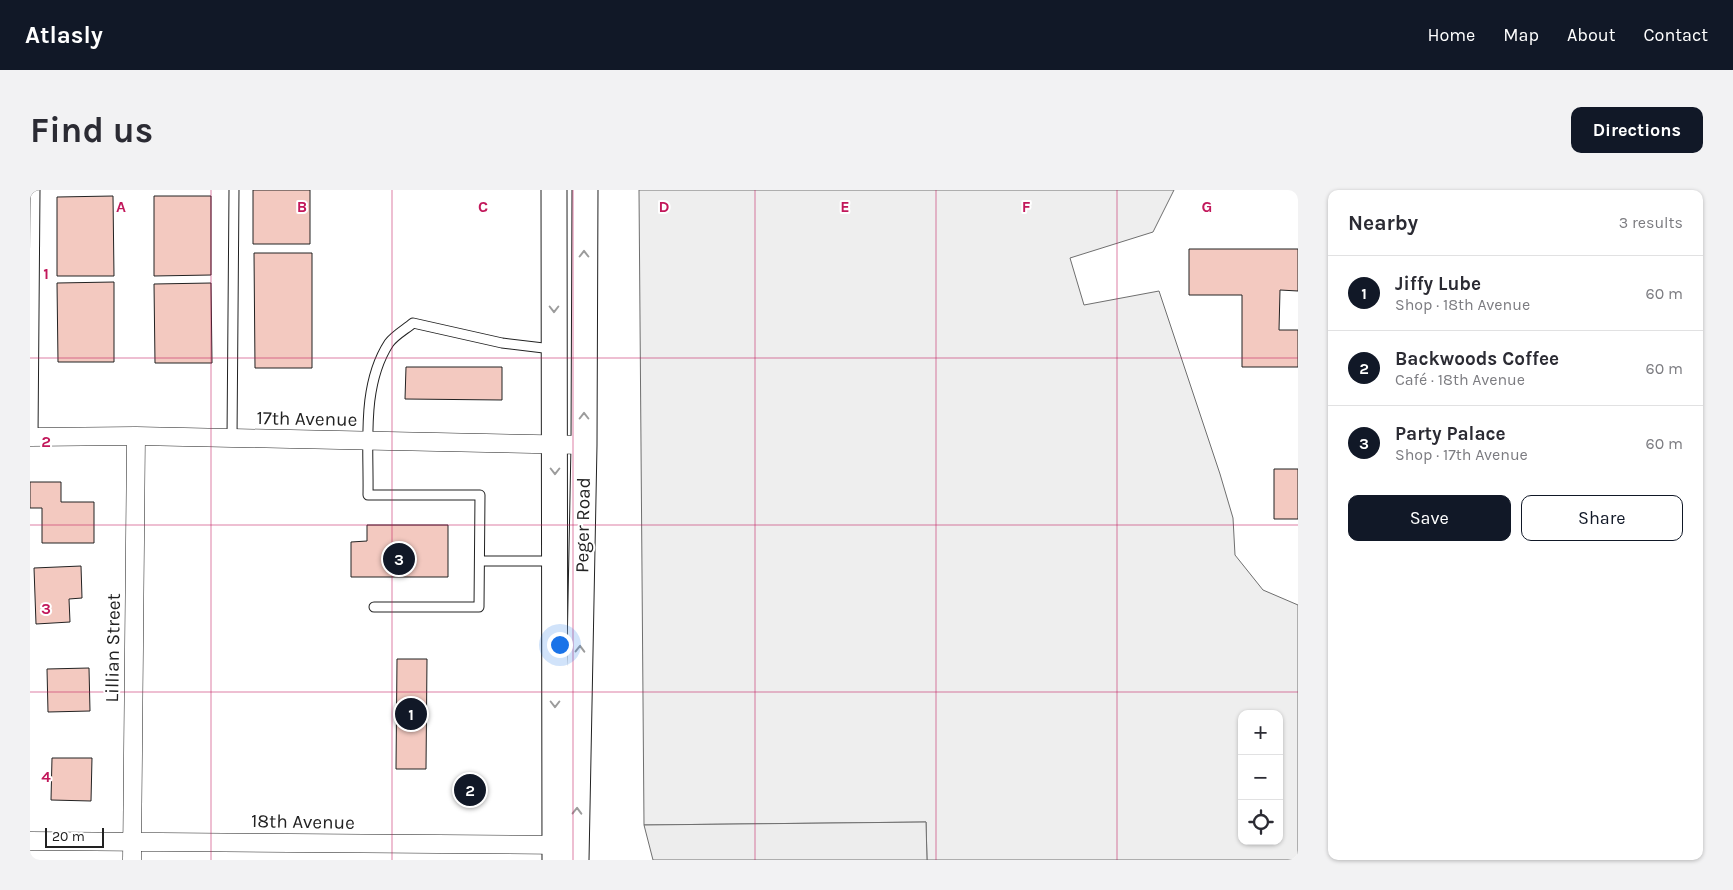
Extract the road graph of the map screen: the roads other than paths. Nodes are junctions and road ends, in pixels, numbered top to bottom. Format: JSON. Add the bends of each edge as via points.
{"nodes":[{"id":1,"x":35,"y":190,"type":"edge"},
{"id":2,"x":234,"y":190,"type":"edge"},
{"id":3,"x":554,"y":190,"type":"edge"},
{"id":4,"x":584,"y":190,"type":"edge"},
{"id":5,"x":554,"y":350,"type":"junction"},
{"id":6,"x":136,"y":436,"type":"junction"},
{"id":7,"x":32,"y":437,"type":"edge"},
{"id":8,"x":232,"y":438,"type":"junction"},
{"id":9,"x":369,"y":441,"type":"junction"},
{"id":10,"x":554,"y":445,"type":"junction"},
{"id":11,"x":584,"y":445,"type":"junction"},
{"id":12,"x":480,"y":561,"type":"junction"},
{"id":13,"x":568,"y":561,"type":"junction"},
{"id":14,"x":374,"y":607,"type":"dead end"},
{"id":15,"x":30,"y":841,"type":"edge"},
{"id":16,"x":132,"y":841,"type":"junction"},
{"id":17,"x":566,"y":852,"type":"edge"},
{"id":18,"x":132,"y":860,"type":"edge"}],
"edges":[{"from":1,"to":7,"type":"lane"},
{"from":2,"to":8,"type":"lane"},
{"from":3,"to":5,"type":"main road","name":"Peger Road","one_way":true},
{"from":11,"to":4,"type":"main road","name":"Peger Road","one_way":true},
{"from":5,"to":9,"type":"lane","via":[[502,343],[413,323],[390,341],[376,368],[370,397]]},
{"from":5,"to":10,"type":"main road","name":"Peger Road"},
{"from":6,"to":7,"type":"street","name":"17th Avenue"},
{"from":6,"to":8,"type":"street","name":"17th Avenue"},
{"from":6,"to":16,"type":"street","name":"Lillian Street"},
{"from":8,"to":9,"type":"street","name":"17th Avenue"},
{"from":9,"to":10,"type":"street","name":"17th Avenue"},
{"from":9,"to":12,"type":"lane","via":[[368,495],[480,495]]},
{"from":10,"to":11,"type":"street","name":"17th Avenue"},
{"from":10,"to":13,"type":"main road","name":"Peger Road","one_way":true},
{"from":11,"to":13,"type":"main road","name":"Peger Road"},
{"from":12,"to":13,"type":"lane"},
{"from":12,"to":14,"type":"lane","via":[[479,607]]},
{"from":13,"to":17,"type":"main road","name":"Peger Road"},
{"from":15,"to":16,"type":"street","name":"18th Avenue"},
{"from":16,"to":17,"type":"street","name":"18th Avenue"},
{"from":16,"to":18,"type":"street","name":"Lillian Street"}]}
